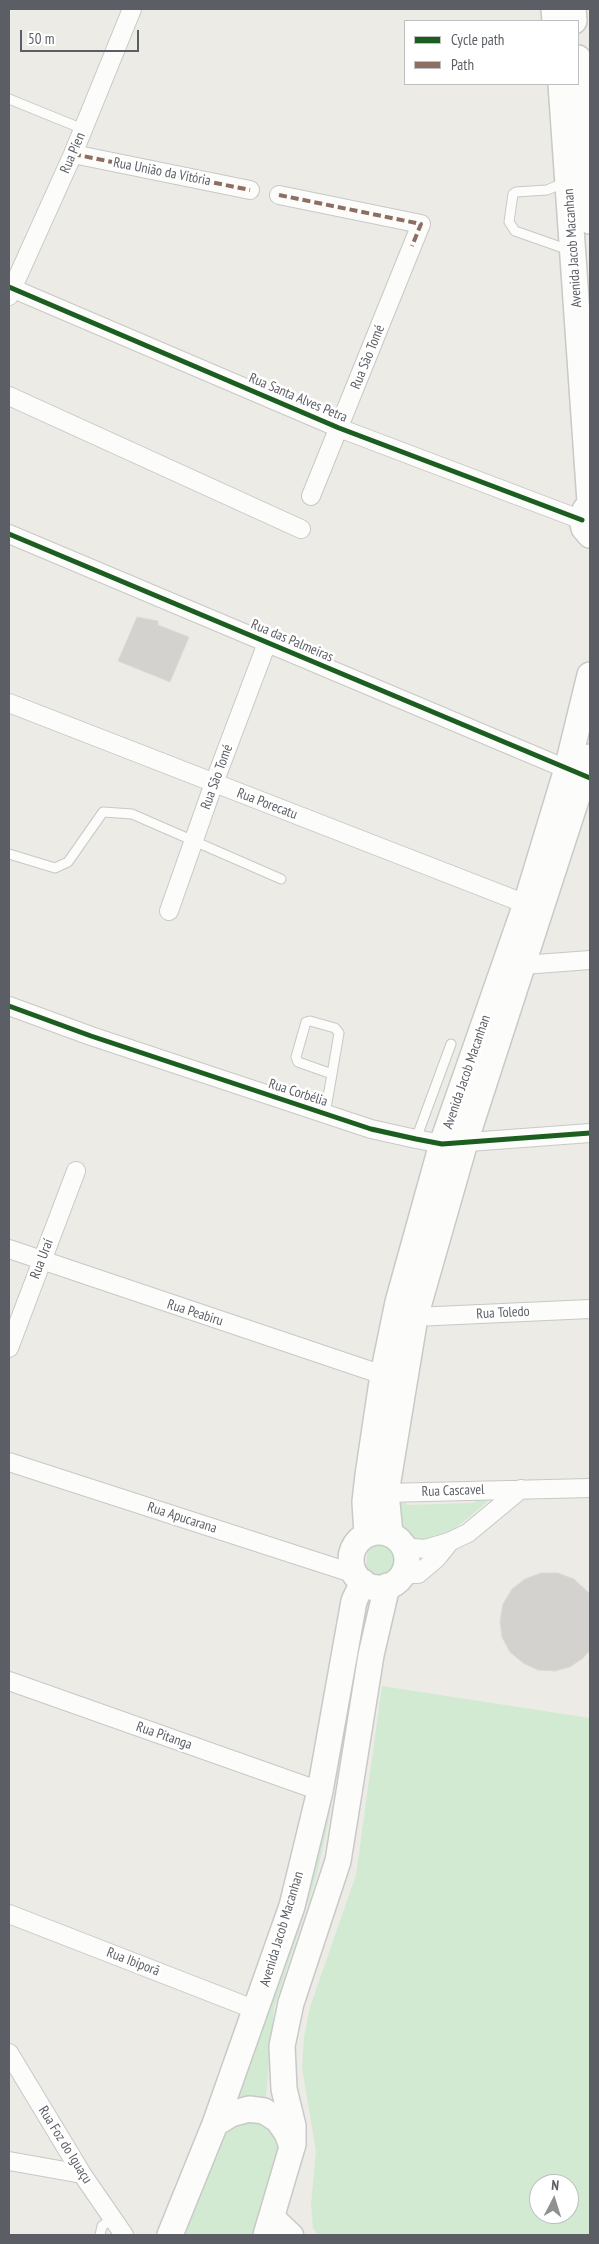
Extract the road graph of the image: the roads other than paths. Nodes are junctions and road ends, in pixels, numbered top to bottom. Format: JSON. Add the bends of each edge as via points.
{"nodes":[{"id":1,"x":132,"y":9,"type":"edge"},
{"id":2,"x":579,"y":72,"type":"edge"},
{"id":3,"x":561,"y":85,"type":"edge"},
{"id":4,"x":9,"y":99,"type":"edge"},
{"id":5,"x":84,"y":129,"type":"junction"},
{"id":6,"x":73,"y":154,"type":"junction"},
{"id":7,"x":568,"y":180,"type":"junction"},
{"id":8,"x":250,"y":190,"type":"dead end"},
{"id":9,"x":279,"y":195,"type":"dead end"},
{"id":10,"x":590,"y":221,"type":"edge"},
{"id":11,"x":573,"y":252,"type":"junction"},
{"id":12,"x":10,"y":290,"type":"edge"},
{"id":13,"x":9,"y":396,"type":"edge"},
{"id":14,"x":339,"y":428,"type":"junction"},
{"id":15,"x":311,"y":496,"type":"dead end"},
{"id":16,"x":588,"y":515,"type":"edge"},
{"id":17,"x":301,"y":529,"type":"dead end"},
{"id":18,"x":9,"y":534,"type":"edge"},
{"id":19,"x":267,"y":643,"type":"junction"},
{"id":20,"x":590,"y":675,"type":"edge"},
{"id":21,"x":9,"y":703,"type":"edge"},
{"id":22,"x":583,"y":770,"type":"edge"},
{"id":23,"x":214,"y":783,"type":"junction"},
{"id":24,"x":195,"y":841,"type":"junction"},
{"id":25,"x":9,"y":854,"type":"edge"},
{"id":26,"x":281,"y":879,"type":"dead end"},
{"id":27,"x":526,"y":904,"type":"junction"},
{"id":28,"x":169,"y":911,"type":"dead end"},
{"id":29,"x":590,"y":960,"type":"edge"},
{"id":30,"x":524,"y":965,"type":"junction"},
{"id":31,"x":9,"y":1006,"type":"edge"},
{"id":32,"x":450,"y":1044,"type":"dead end"},
{"id":33,"x":332,"y":1074,"type":"junction"},
{"id":34,"x":325,"y":1114,"type":"junction"},
{"id":35,"x":590,"y":1133,"type":"edge"},
{"id":36,"x":416,"y":1139,"type":"junction"},
{"id":37,"x":454,"y":1143,"type":"junction"},
{"id":38,"x":76,"y":1170,"type":"dead end"},
{"id":39,"x":9,"y":1249,"type":"edge"},
{"id":40,"x":40,"y":1261,"type":"junction"},
{"id":41,"x":590,"y":1309,"type":"edge"},
{"id":42,"x":415,"y":1317,"type":"junction"},
{"id":43,"x":9,"y":1348,"type":"edge"},
{"id":44,"x":382,"y":1375,"type":"junction"},
{"id":45,"x":9,"y":1462,"type":"edge"},
{"id":46,"x":590,"y":1488,"type":"edge"},
{"id":47,"x":521,"y":1489,"type":"junction"},
{"id":48,"x":386,"y":1493,"type":"junction"},
{"id":49,"x":386,"y":1537,"type":"junction"},
{"id":50,"x":449,"y":1542,"type":"junction"},
{"id":51,"x":377,"y":1579,"type":"junction"},
{"id":52,"x":9,"y":1682,"type":"edge"},
{"id":53,"x":320,"y":1791,"type":"junction"},
{"id":54,"x":9,"y":1914,"type":"edge"},
{"id":55,"x":256,"y":2010,"type":"junction"},
{"id":56,"x":9,"y":2053,"type":"edge"},
{"id":57,"x":215,"y":2124,"type":"junction"},
{"id":58,"x":292,"y":2149,"type":"junction"},
{"id":59,"x":9,"y":2161,"type":"edge"},
{"id":60,"x":82,"y":2174,"type":"junction"},
{"id":61,"x":112,"y":2218,"type":"junction"},
{"id":62,"x":269,"y":2226,"type":"edge"},
{"id":63,"x":100,"y":2235,"type":"edge"},
{"id":64,"x":124,"y":2235,"type":"edge"},
{"id":65,"x":170,"y":2235,"type":"edge"},
{"id":66,"x":292,"y":2235,"type":"edge"}],
"edges":[{"from":1,"to":5,"type":"street","name":"Rua Píen"},
{"from":2,"to":10,"type":"main road","name":"Avenida Jacob Macanhan"},
{"from":3,"to":7,"type":"main road","name":"Avenida Jacob Macanhan"},
{"from":4,"to":5,"type":"lane"},
{"from":5,"to":6,"type":"street","name":"Rua Píen"},
{"from":6,"to":8,"type":"street","name":"Rua União da Vitória"},
{"from":6,"to":12,"type":"street","name":"Rua Píen"},
{"from":7,"to":11,"type":"main road","name":"Avenida Jacob Macanhan"},
{"from":7,"to":11,"type":"lane","via":[[556,187],[513,194],[509,222],[515,231]]},
{"from":9,"to":14,"type":"street","name":"Rua São Tomé","via":[[421,224]]},
{"from":11,"to":16,"type":"main road","name":"Avenida Jacob Macanhan"},
{"from":12,"to":14,"type":"street","name":"Rua Santa Alves Petra"},
{"from":13,"to":17,"type":"street"},
{"from":14,"to":15,"type":"street","name":"Rua São Tomé"},
{"from":14,"to":16,"type":"street","name":"Rua Santa Alves Petra"},
{"from":18,"to":19,"type":"street","name":"Rua das Palmeiras"},
{"from":19,"to":22,"type":"street","name":"Rua das Palmeiras"},
{"from":19,"to":23,"type":"street","name":"Rua São Tomé"},
{"from":20,"to":22,"type":"main road","name":"Avenida Jacob Macanhan"},
{"from":21,"to":23,"type":"street","name":"Rua Porecatu"},
{"from":22,"to":27,"type":"main road","name":"Avenida Jacob Macanhan"},
{"from":22,"to":30,"type":"main road","name":"Avenida Jacob Macanhan"},
{"from":23,"to":24,"type":"street","name":"Rua São Tomé"},
{"from":23,"to":27,"type":"street","name":"Rua Porecatu"},
{"from":24,"to":25,"type":"lane","via":[[132,814],[103,812],[68,862],[55,868]]},
{"from":24,"to":26,"type":"lane"},
{"from":24,"to":28,"type":"street","name":"Rua São Tomé"},
{"from":27,"to":37,"type":"main road","name":"Avenida Jacob Macanhan"},
{"from":29,"to":30,"type":"street"},
{"from":30,"to":37,"type":"main road","name":"Avenida Jacob Macanhan"},
{"from":31,"to":34,"type":"street","name":"Rua Corbélia"},
{"from":32,"to":36,"type":"lane"},
{"from":33,"to":33,"type":"lane","via":[[340,1032],[306,1022],[296,1058],[298,1062]]},
{"from":33,"to":34,"type":"lane"},
{"from":34,"to":36,"type":"street","name":"Rua Corbélia"},
{"from":35,"to":37,"type":"street","name":"Rua Corbélia"},
{"from":36,"to":37,"type":"street","name":"Rua Corbélia"},
{"from":37,"to":42,"type":"main road","name":"Avenida Jacob Macanhan"},
{"from":37,"to":44,"type":"main road","name":"Avenida Jacob Macanhan","via":[[398,1302]]},
{"from":38,"to":40,"type":"street","name":"Rua Uraí"},
{"from":39,"to":40,"type":"street","name":"Rua Peabiru"},
{"from":40,"to":43,"type":"street","name":"Rua Uraí"},
{"from":40,"to":44,"type":"street","name":"Rua Peabiru"},
{"from":41,"to":42,"type":"street","name":"Rua Toledo"},
{"from":42,"to":48,"type":"main road","name":"Avenida Jacob Macanhan"},
{"from":44,"to":49,"type":"main road","name":"Avenida Jacob Macanhan","via":[[366,1502]]},
{"from":45,"to":51,"type":"street","name":"Rua Apucarana"},
{"from":46,"to":47,"type":"street","name":"Rua Cascavel"},
{"from":47,"to":48,"type":"street","name":"Rua Cascavel"},
{"from":47,"to":50,"type":"street","name":"Rua Cascavel","via":[[468,1533]]},
{"from":48,"to":49,"type":"main road","name":"Avenida Jacob Macanhan"},
{"from":49,"to":50,"type":"street","name":"Rua Cascavel","via":[[424,1549]]},
{"from":49,"to":51,"type":"main road","via":[[407,1556]]},
{"from":49,"to":51,"type":"main road","via":[[359,1540],[352,1554],[351,1564]]},
{"from":50,"to":51,"type":"street","name":"Rua Cascavel","via":[[437,1558],[418,1574]]},
{"from":51,"to":53,"type":"main road","name":"Avenida Jacob Macanhan","via":[[354,1601]]},
{"from":51,"to":58,"type":"main road","via":[[371,1655],[338,1861],[291,2003],[282,2046],[284,2089],[293,2126]]},
{"from":52,"to":53,"type":"street","name":"Rua Pitanga"},
{"from":53,"to":55,"type":"main road","name":"Avenida Jacob Macanhan","via":[[292,1906]]},
{"from":54,"to":55,"type":"street","name":"Rua Ibiporã"},
{"from":55,"to":57,"type":"main road","name":"Avenida Jacob Macanhan"},
{"from":56,"to":60,"type":"street","name":"Rua Foz do Iguaçu"},
{"from":57,"to":58,"type":"main road","via":[[231,2114],[249,2109],[264,2111],[282,2126]]},
{"from":57,"to":65,"type":"main road","name":"Avenida Jacob Macanhan"},
{"from":58,"to":62,"type":"main road"},
{"from":59,"to":60,"type":"street"},
{"from":60,"to":61,"type":"street","name":"Rua Foz do Iguaçu"},
{"from":61,"to":63,"type":"lane","via":[[102,2226]]},
{"from":61,"to":64,"type":"street","name":"Rua Foz do Iguaçu"},
{"from":62,"to":66,"type":"street"}]}
